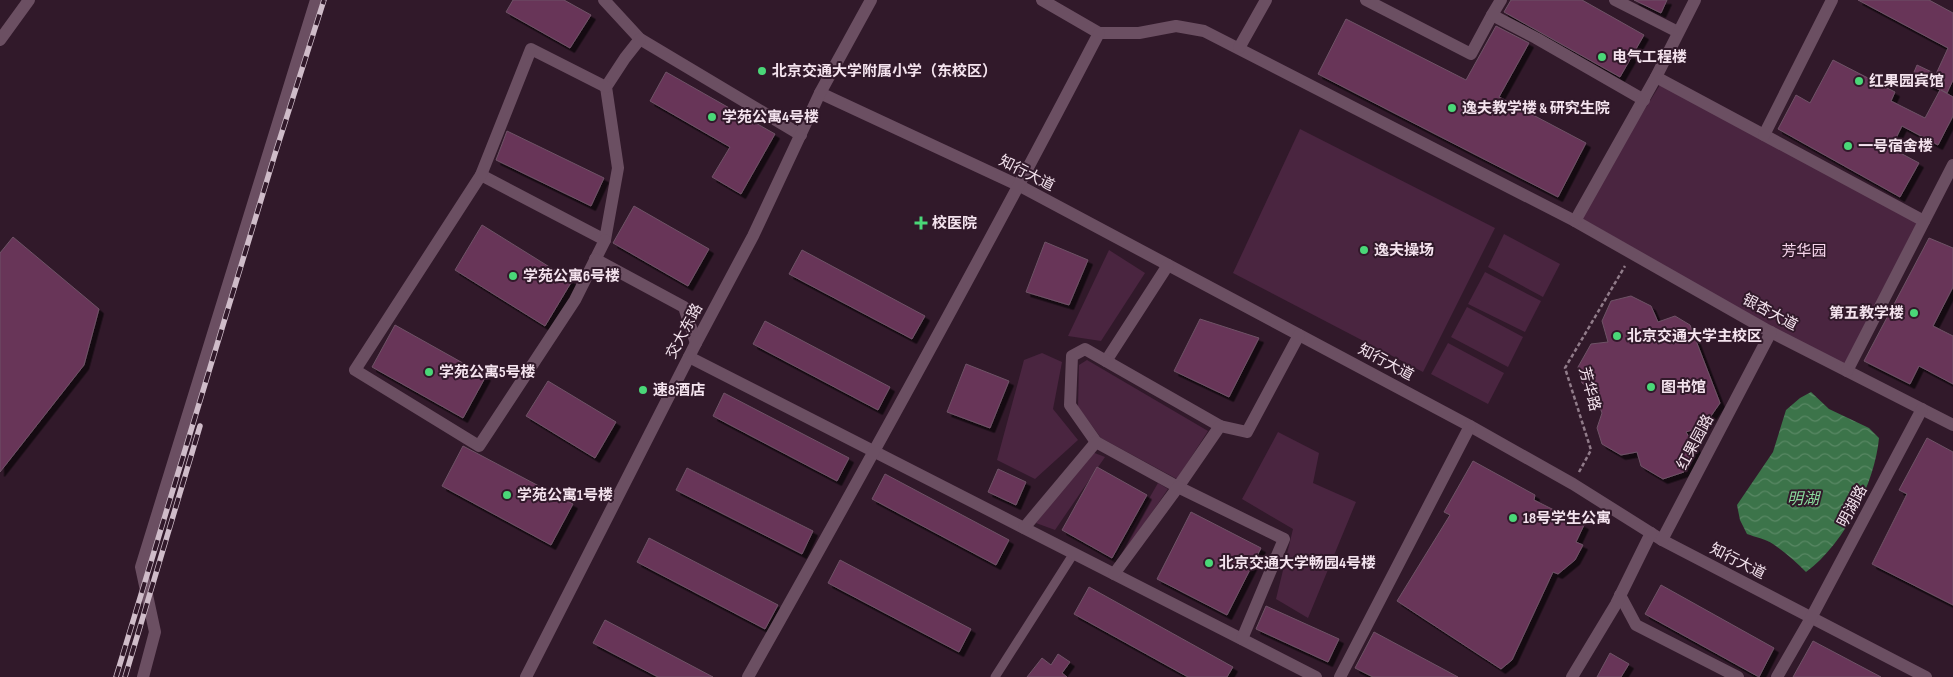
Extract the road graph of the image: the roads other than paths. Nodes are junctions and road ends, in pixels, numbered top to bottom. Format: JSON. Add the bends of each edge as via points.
{"nodes":[{"id":1,"x":29,"y":0,"type":"edge"},
{"id":2,"x":316,"y":0,"type":"edge"},
{"id":3,"x":604,"y":0,"type":"edge"},
{"id":4,"x":871,"y":0,"type":"edge"},
{"id":5,"x":1042,"y":0,"type":"edge"},
{"id":6,"x":1266,"y":0,"type":"edge"},
{"id":7,"x":1366,"y":0,"type":"edge"},
{"id":8,"x":1500,"y":0,"type":"edge"},
{"id":9,"x":1615,"y":0,"type":"edge"},
{"id":10,"x":1695,"y":0,"type":"edge"},
{"id":11,"x":1832,"y":0,"type":"edge"},
{"id":12,"x":1492,"y":16,"type":"junction"},
{"id":13,"x":1678,"y":32,"type":"junction"},
{"id":14,"x":1099,"y":33,"type":"junction"},
{"id":15,"x":640,"y":39,"type":"junction"},
{"id":16,"x":0,"y":40,"type":"edge"},
{"id":17,"x":1239,"y":48,"type":"junction"},
{"id":18,"x":1656,"y":77,"type":"junction"},
{"id":19,"x":606,"y":87,"type":"junction"},
{"id":20,"x":820,"y":94,"type":"junction"},
{"id":21,"x":1644,"y":100,"type":"junction"},
{"id":22,"x":801,"y":135,"type":"junction"},
{"id":23,"x":1764,"y":135,"type":"junction"},
{"id":24,"x":1953,"y":165,"type":"edge"},
{"id":25,"x":481,"y":175,"type":"junction"},
{"id":26,"x":1020,"y":186,"type":"junction"},
{"id":27,"x":1576,"y":221,"type":"junction"},
{"id":28,"x":1924,"y":222,"type":"junction"},
{"id":29,"x":605,"y":240,"type":"junction"},
{"id":30,"x":595,"y":259,"type":"junction"},
{"id":31,"x":1168,"y":265,"type":"junction"},
{"id":32,"x":1771,"y":332,"type":"junction"},
{"id":33,"x":1299,"y":335,"type":"junction"},
{"id":34,"x":696,"y":343,"type":"junction"},
{"id":35,"x":689,"y":357,"type":"junction"},
{"id":36,"x":1106,"y":361,"type":"junction"},
{"id":37,"x":1847,"y":371,"type":"junction"},
{"id":38,"x":1922,"y":409,"type":"junction"},
{"id":39,"x":1953,"y":425,"type":"edge"},
{"id":40,"x":1220,"y":426,"type":"junction"},
{"id":41,"x":1470,"y":426,"type":"junction"},
{"id":42,"x":1096,"y":442,"type":"junction"},
{"id":43,"x":874,"y":452,"type":"junction"},
{"id":44,"x":1178,"y":487,"type":"junction"},
{"id":45,"x":1024,"y":528,"type":"junction"},
{"id":46,"x":1656,"y":536,"type":"junction"},
{"id":47,"x":1074,"y":553,"type":"junction"},
{"id":48,"x":1114,"y":574,"type":"junction"},
{"id":49,"x":1620,"y":596,"type":"junction"},
{"id":50,"x":1812,"y":618,"type":"junction"},
{"id":51,"x":1242,"y":639,"type":"junction"},
{"id":52,"x":143,"y":677,"type":"edge"},
{"id":53,"x":526,"y":677,"type":"edge"},
{"id":54,"x":748,"y":677,"type":"edge"},
{"id":55,"x":995,"y":677,"type":"edge"},
{"id":56,"x":1316,"y":677,"type":"edge"},
{"id":57,"x":1340,"y":677,"type":"edge"},
{"id":58,"x":1572,"y":677,"type":"edge"},
{"id":59,"x":1738,"y":677,"type":"edge"},
{"id":60,"x":1777,"y":677,"type":"edge"},
{"id":61,"x":1926,"y":677,"type":"edge"}],
"edges":[{"from":1,"to":16,"type":"street"},
{"from":2,"to":52,"type":"street","via":[[141,567],[155,632]]},
{"from":3,"to":15,"type":"street"},
{"from":4,"to":20,"type":"street","name":"交大东路"},
{"from":5,"to":14,"type":"street"},
{"from":6,"to":17,"type":"street"},
{"from":7,"to":12,"type":"street","via":[[1471,54]]},
{"from":8,"to":12,"type":"street"},
{"from":9,"to":13,"type":"street"},
{"from":10,"to":13,"type":"street"},
{"from":11,"to":23,"type":"street"},
{"from":12,"to":21,"type":"street"},
{"from":13,"to":18,"type":"street"},
{"from":14,"to":17,"type":"street","name":"银杏大道","via":[[1139,33],[1176,26],[1204,31]]},
{"from":14,"to":26,"type":"street"},
{"from":15,"to":19,"type":"street"},
{"from":15,"to":22,"type":"street"},
{"from":17,"to":27,"type":"street","name":"银杏大道"},
{"from":18,"to":21,"type":"street"},
{"from":18,"to":23,"type":"street"},
{"from":19,"to":25,"type":"street","via":[[532,49]]},
{"from":19,"to":29,"type":"street","via":[[618,168]]},
{"from":20,"to":22,"type":"street","name":"交大东路"},
{"from":20,"to":26,"type":"street","name":"知行大道"},
{"from":21,"to":27,"type":"street"},
{"from":22,"to":34,"type":"street","name":"交大东路","via":[[753,236]]},
{"from":23,"to":28,"type":"street"},
{"from":24,"to":28,"type":"street"},
{"from":25,"to":29,"type":"street"},
{"from":25,"to":30,"type":"street","via":[[355,370],[479,446],[575,300]]},
{"from":26,"to":31,"type":"street","name":"知行大道"},
{"from":26,"to":43,"type":"street"},
{"from":27,"to":32,"type":"street","name":"银杏大道"},
{"from":28,"to":37,"type":"street"},
{"from":29,"to":30,"type":"street"},
{"from":30,"to":34,"type":"street","via":[[684,307]]},
{"from":31,"to":33,"type":"street","name":"知行大道"},
{"from":31,"to":36,"type":"street"},
{"from":32,"to":37,"type":"street","name":"银杏大道"},
{"from":32,"to":46,"type":"street","name":"红果园路"},
{"from":33,"to":40,"type":"street","via":[[1247,432]]},
{"from":33,"to":41,"type":"street","name":"知行大道"},
{"from":34,"to":35,"type":"street","name":"交大东路"},
{"from":35,"to":43,"type":"street"},
{"from":35,"to":53,"type":"street","name":"交大东路"},
{"from":36,"to":40,"type":"street"},
{"from":36,"to":42,"type":"street","via":[[1086,349],[1072,356],[1070,405]]},
{"from":37,"to":38,"type":"street","name":"银杏大道"},
{"from":38,"to":39,"type":"street","name":"银杏大道"},
{"from":38,"to":50,"type":"street","name":"明湖路"},
{"from":40,"to":44,"type":"street"},
{"from":41,"to":46,"type":"street","name":"知行大道"},
{"from":41,"to":57,"type":"street"},
{"from":42,"to":44,"type":"street"},
{"from":42,"to":45,"type":"street"},
{"from":43,"to":45,"type":"street"},
{"from":43,"to":54,"type":"street"},
{"from":44,"to":48,"type":"street"},
{"from":44,"to":51,"type":"street","via":[[1284,539]]},
{"from":45,"to":47,"type":"street"},
{"from":46,"to":49,"type":"street","name":"红果园路"},
{"from":46,"to":50,"type":"street","name":"知行大道"},
{"from":47,"to":48,"type":"street"},
{"from":47,"to":55,"type":"lane"},
{"from":48,"to":51,"type":"street"},
{"from":49,"to":58,"type":"street","name":"红果园路"},
{"from":49,"to":59,"type":"street","via":[[1636,625]]},
{"from":50,"to":60,"type":"street","name":"明湖路"},
{"from":50,"to":61,"type":"street","name":"知行大道"},
{"from":51,"to":56,"type":"street"}]}
